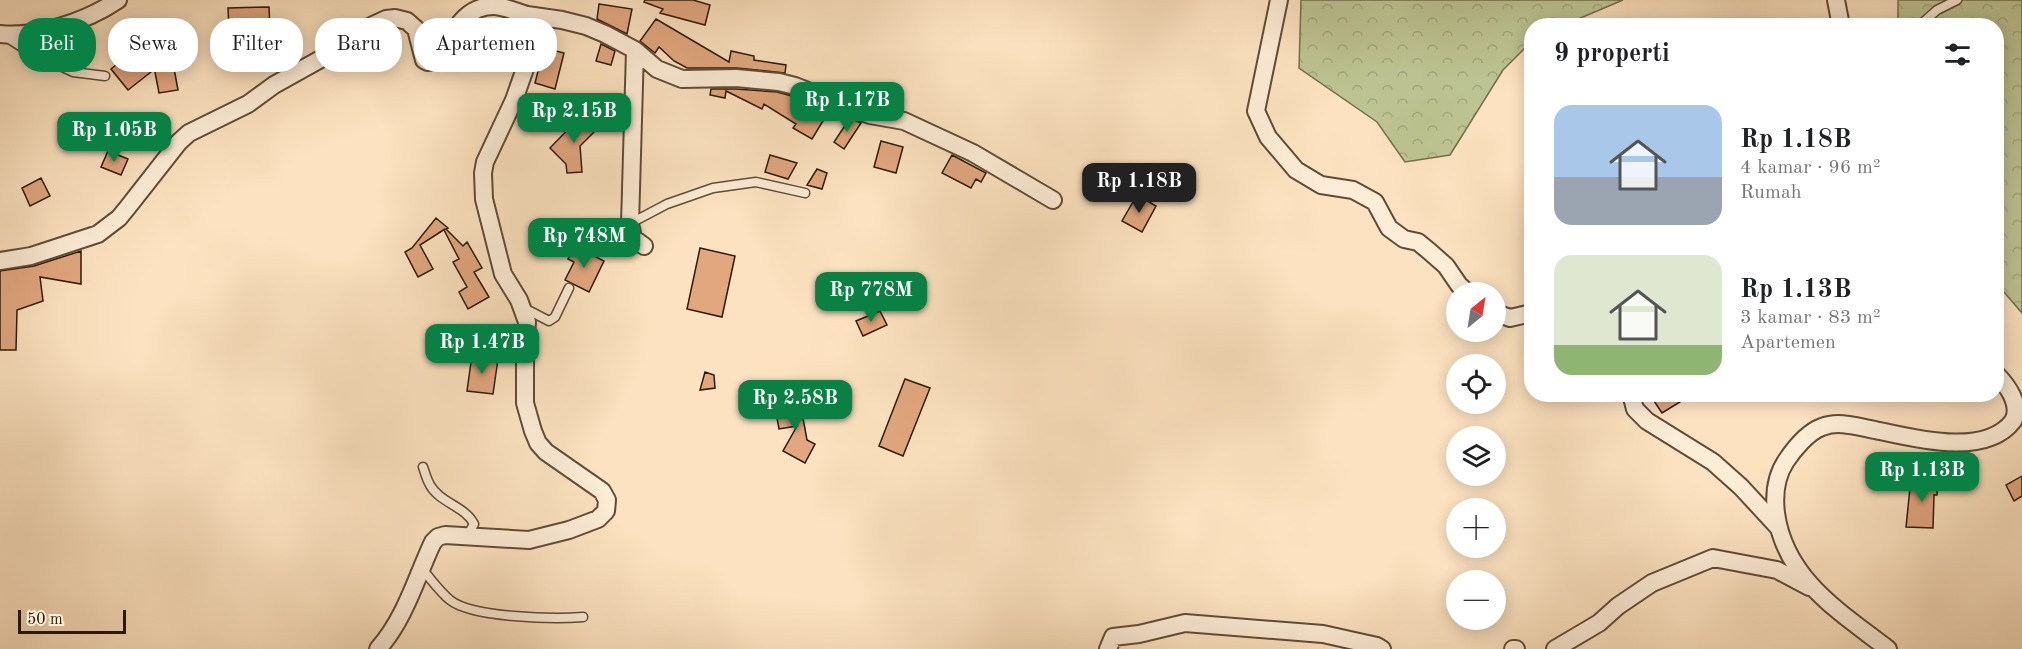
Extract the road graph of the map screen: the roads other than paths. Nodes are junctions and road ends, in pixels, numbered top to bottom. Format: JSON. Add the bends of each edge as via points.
{"nodes":[{"id":1,"x":118,"y":0,"type":"edge"},
{"id":2,"x":1279,"y":0,"type":"edge"},
{"id":3,"x":1836,"y":0,"type":"edge"},
{"id":4,"x":1957,"y":0,"type":"edge"},
{"id":5,"x":527,"y":15,"type":"junction"},
{"id":6,"x":1839,"y":18,"type":"edge"},
{"id":7,"x":1928,"y":18,"type":"edge"},
{"id":8,"x":0,"y":34,"type":"edge"},
{"id":9,"x":635,"y":50,"type":"junction"},
{"id":10,"x":105,"y":76,"type":"dead end"},
{"id":11,"x":805,"y":193,"type":"dead end"},
{"id":12,"x":1053,"y":200,"type":"dead end"},
{"id":13,"x":630,"y":224,"type":"junction"},
{"id":14,"x":644,"y":246,"type":"dead end"},
{"id":15,"x":0,"y":261,"type":"edge"},
{"id":16,"x":1457,"y":282,"type":"edge"},
{"id":17,"x":569,"y":288,"type":"dead end"},
{"id":18,"x":522,"y":307,"type":"junction"},
{"id":19,"x":1524,"y":315,"type":"edge"},
{"id":20,"x":1506,"y":317,"type":"edge"},
{"id":21,"x":2004,"y":385,"type":"edge"},
{"id":22,"x":1633,"y":402,"type":"edge"},
{"id":23,"x":423,"y":467,"type":"dead end"},
{"id":24,"x":1778,"y":527,"type":"junction"},
{"id":25,"x":467,"y":536,"type":"junction"},
{"id":26,"x":422,"y":569,"type":"junction"},
{"id":27,"x":1814,"y":590,"type":"junction"},
{"id":28,"x":583,"y":617,"type":"dead end"},
{"id":29,"x":378,"y":649,"type":"edge"},
{"id":30,"x":1108,"y":649,"type":"edge"},
{"id":31,"x":1382,"y":649,"type":"edge"},
{"id":32,"x":1555,"y":649,"type":"edge"},
{"id":33,"x":1888,"y":649,"type":"edge"}],
"edges":[{"from":1,"to":8,"type":"street","via":[[35,34]]},
{"from":2,"to":16,"type":"street","via":[[1256,111],[1268,137],[1296,170],[1321,185],[1353,190],[1375,202],[1389,228],[1404,239],[1418,242],[1446,266]]},
{"from":3,"to":6,"type":"street"},
{"from":4,"to":7,"type":"lane"},
{"from":5,"to":9,"type":"street","via":[[586,26]]},
{"from":5,"to":15,"type":"street","via":[[494,6],[466,16],[433,62],[424,60],[416,29],[407,21],[395,18],[373,25],[248,104],[189,133],[129,207],[98,234]]},
{"from":5,"to":18,"type":"street","via":[[535,40],[483,173],[484,199],[503,274]]},
{"from":8,"to":10,"type":"lane","via":[[73,72]]},
{"from":9,"to":12,"type":"street","via":[[657,69],[682,79],[779,82],[861,113],[904,121],[973,153]]},
{"from":9,"to":13,"type":"street"},
{"from":11,"to":13,"type":"lane","via":[[756,182],[712,188],[667,204]]},
{"from":13,"to":14,"type":"street","via":[[633,238]]},
{"from":17,"to":18,"type":"lane","via":[[559,311],[549,321]]},
{"from":18,"to":25,"type":"street","via":[[527,322],[525,403],[533,431],[546,452],[602,491],[607,500],[606,511],[598,519],[530,540]]},
{"from":19,"to":20,"type":"street"},
{"from":21,"to":24,"type":"street","via":[[2014,398],[2016,418],[2008,427],[1979,441],[1950,443],[1911,438],[1841,423],[1821,427],[1804,440],[1781,469],[1775,502]]},
{"from":22,"to":24,"type":"street","via":[[1647,421],[1713,462]]},
{"from":23,"to":25,"type":"lane","via":[[437,494],[470,517],[474,524]]},
{"from":24,"to":27,"type":"street","via":[[1786,551]]},
{"from":25,"to":26,"type":"street","via":[[438,537]]},
{"from":26,"to":28,"type":"lane","via":[[451,602],[470,608],[530,618]]},
{"from":26,"to":29,"type":"street"},
{"from":27,"to":32,"type":"street","via":[[1777,570],[1713,558],[1652,583]]},
{"from":27,"to":33,"type":"street"},
{"from":30,"to":31,"type":"street","via":[[1113,637],[1185,622],[1323,634]]}]}
